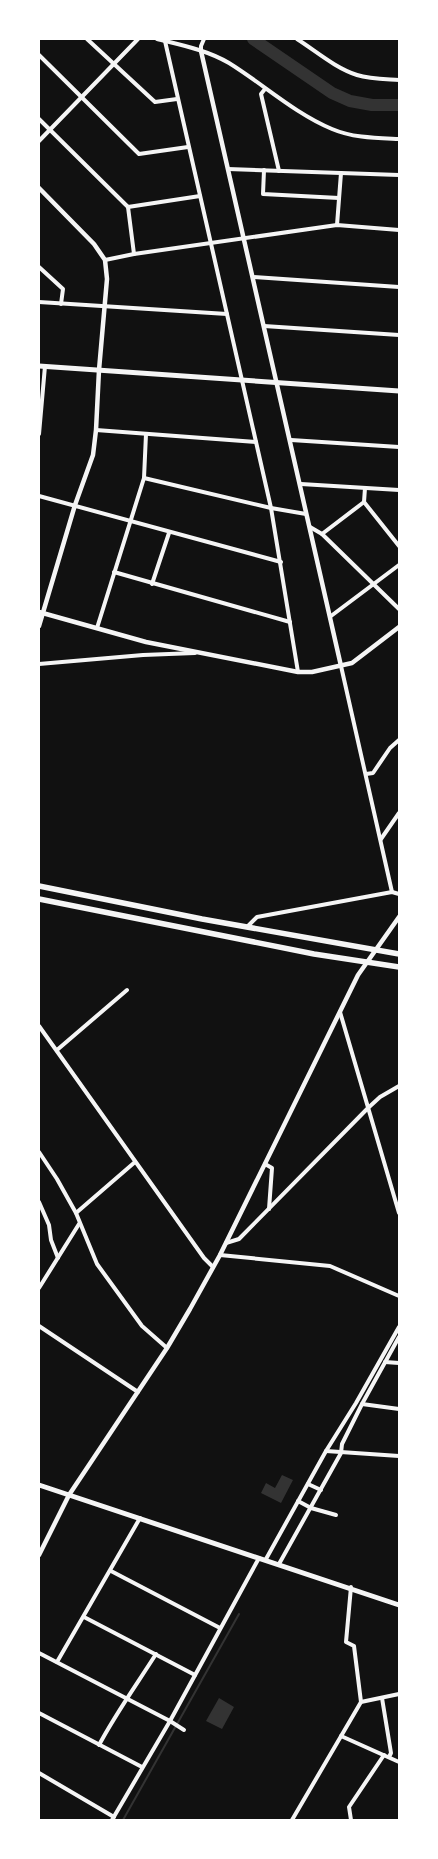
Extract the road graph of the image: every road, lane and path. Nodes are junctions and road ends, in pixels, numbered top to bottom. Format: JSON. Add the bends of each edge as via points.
{"nodes":[{"id":1,"x":87,"y":39,"type":"edge"},
{"id":2,"x":138,"y":39,"type":"edge"},
{"id":3,"x":156,"y":39,"type":"edge"},
{"id":4,"x":204,"y":39,"type":"edge"},
{"id":5,"x":297,"y":39,"type":"edge"},
{"id":6,"x":165,"y":41,"type":"junction"},
{"id":7,"x":201,"y":48,"type":"junction"},
{"id":8,"x":39,"y":54,"type":"edge"},
{"id":9,"x":113,"y":63,"type":"junction"},
{"id":10,"x":399,"y":80,"type":"edge"},
{"id":11,"x":265,"y":89,"type":"junction"},
{"id":12,"x":81,"y":97,"type":"junction"},
{"id":13,"x":177,"y":99,"type":"junction"},
{"id":14,"x":39,"y":119,"type":"edge"},
{"id":15,"x":50,"y":130,"type":"junction"},
{"id":16,"x":399,"y":139,"type":"edge"},
{"id":17,"x":39,"y":141,"type":"edge"},
{"id":18,"x":188,"y":147,"type":"junction"},
{"id":19,"x":228,"y":169,"type":"junction"},
{"id":20,"x":264,"y":170,"type":"junction"},
{"id":21,"x":279,"y":171,"type":"junction"},
{"id":22,"x":341,"y":173,"type":"junction"},
{"id":23,"x":399,"y":175,"type":"edge"},
{"id":24,"x":39,"y":188,"type":"edge"},
{"id":25,"x":200,"y":196,"type":"junction"},
{"id":26,"x":339,"y":198,"type":"junction"},
{"id":27,"x":128,"y":207,"type":"junction"},
{"id":28,"x":337,"y":225,"type":"junction"},
{"id":29,"x":399,"y":230,"type":"edge"},
{"id":30,"x":245,"y":239,"type":"junction"},
{"id":31,"x":212,"y":244,"type":"junction"},
{"id":32,"x":134,"y":254,"type":"junction"},
{"id":33,"x":105,"y":260,"type":"junction"},
{"id":34,"x":39,"y":267,"type":"edge"},
{"id":35,"x":253,"y":277,"type":"junction"},
{"id":36,"x":399,"y":288,"type":"edge"},
{"id":37,"x":39,"y":302,"type":"edge"},
{"id":38,"x":61,"y":304,"type":"junction"},
{"id":39,"x":105,"y":306,"type":"junction"},
{"id":40,"x":227,"y":314,"type":"junction"},
{"id":41,"x":264,"y":326,"type":"junction"},
{"id":42,"x":399,"y":336,"type":"edge"},
{"id":43,"x":39,"y":366,"type":"edge"},
{"id":44,"x":45,"y":366,"type":"junction"},
{"id":45,"x":99,"y":370,"type":"junction"},
{"id":46,"x":242,"y":380,"type":"junction"},
{"id":47,"x":277,"y":382,"type":"junction"},
{"id":48,"x":399,"y":391,"type":"edge"},
{"id":49,"x":96,"y":430,"type":"junction"},
{"id":50,"x":39,"y":431,"type":"edge"},
{"id":51,"x":146,"y":434,"type":"junction"},
{"id":52,"x":291,"y":440,"type":"junction"},
{"id":53,"x":256,"y":442,"type":"junction"},
{"id":54,"x":399,"y":447,"type":"edge"},
{"id":55,"x":144,"y":478,"type":"junction"},
{"id":56,"x":301,"y":484,"type":"junction"},
{"id":57,"x":365,"y":488,"type":"junction"},
{"id":58,"x":399,"y":490,"type":"edge"},
{"id":59,"x":39,"y":496,"type":"edge"},
{"id":60,"x":364,"y":502,"type":"junction"},
{"id":61,"x":75,"y":505,"type":"junction"},
{"id":62,"x":271,"y":508,"type":"junction"},
{"id":63,"x":306,"y":514,"type":"junction"},
{"id":64,"x":130,"y":522,"type":"junction"},
{"id":65,"x":310,"y":527,"type":"junction"},
{"id":66,"x":169,"y":533,"type":"junction"},
{"id":67,"x":322,"y":534,"type":"junction"},
{"id":68,"x":399,"y":546,"type":"edge"},
{"id":69,"x":281,"y":562,"type":"junction"},
{"id":70,"x":399,"y":565,"type":"edge"},
{"id":71,"x":114,"y":572,"type":"junction"},
{"id":72,"x":152,"y":584,"type":"junction"},
{"id":73,"x":374,"y":585,"type":"junction"},
{"id":74,"x":399,"y":609,"type":"edge"},
{"id":75,"x":41,"y":613,"type":"edge"},
{"id":76,"x":331,"y":616,"type":"junction"},
{"id":77,"x":290,"y":622,"type":"junction"},
{"id":78,"x":39,"y":626,"type":"edge"},
{"id":79,"x":399,"y":627,"type":"edge"},
{"id":80,"x":97,"y":628,"type":"junction"},
{"id":81,"x":195,"y":653,"type":"junction"},
{"id":82,"x":39,"y":664,"type":"edge"},
{"id":83,"x":341,"y":666,"type":"junction"},
{"id":84,"x":298,"y":672,"type":"junction"},
{"id":85,"x":399,"y":740,"type":"edge"},
{"id":86,"x":366,"y":774,"type":"junction"},
{"id":87,"x":399,"y":813,"type":"edge"},
{"id":88,"x":381,"y":839,"type":"junction"},
{"id":89,"x":39,"y":886,"type":"edge"},
{"id":90,"x":392,"y":892,"type":"junction"},
{"id":91,"x":399,"y":894,"type":"edge"},
{"id":92,"x":39,"y":899,"type":"edge"},
{"id":93,"x":399,"y":917,"type":"edge"},
{"id":94,"x":247,"y":927,"type":"junction"},
{"id":95,"x":375,"y":950,"type":"junction"},
{"id":96,"x":399,"y":954,"type":"edge"},
{"id":97,"x":366,"y":963,"type":"junction"},
{"id":98,"x":399,"y":967,"type":"edge"},
{"id":99,"x":127,"y":990,"type":"dead end"},
{"id":100,"x":340,"y":1012,"type":"junction"},
{"id":101,"x":39,"y":1026,"type":"edge"},
{"id":102,"x":57,"y":1050,"type":"junction"},
{"id":103,"x":399,"y":1086,"type":"edge"},
{"id":104,"x":368,"y":1108,"type":"junction"},
{"id":105,"x":39,"y":1152,"type":"edge"},
{"id":106,"x":136,"y":1162,"type":"junction"},
{"id":107,"x":265,"y":1164,"type":"junction"},
{"id":108,"x":39,"y":1202,"type":"edge"},
{"id":109,"x":269,"y":1209,"type":"junction"},
{"id":110,"x":76,"y":1213,"type":"junction"},
{"id":111,"x":399,"y":1214,"type":"edge"},
{"id":112,"x":79,"y":1224,"type":"junction"},
{"id":113,"x":226,"y":1243,"type":"junction"},
{"id":114,"x":220,"y":1254,"type":"junction"},
{"id":115,"x":58,"y":1258,"type":"junction"},
{"id":116,"x":213,"y":1267,"type":"junction"},
{"id":117,"x":39,"y":1288,"type":"edge"},
{"id":118,"x":399,"y":1296,"type":"edge"},
{"id":119,"x":39,"y":1326,"type":"edge"},
{"id":120,"x":399,"y":1327,"type":"edge"},
{"id":121,"x":399,"y":1337,"type":"edge"},
{"id":122,"x":167,"y":1348,"type":"junction"},
{"id":123,"x":380,"y":1361,"type":"junction"},
{"id":124,"x":386,"y":1362,"type":"junction"},
{"id":125,"x":399,"y":1363,"type":"edge"},
{"id":126,"x":138,"y":1392,"type":"junction"},
{"id":127,"x":356,"y":1403,"type":"junction"},
{"id":128,"x":362,"y":1404,"type":"junction"},
{"id":129,"x":399,"y":1409,"type":"edge"},
{"id":130,"x":326,"y":1451,"type":"junction"},
{"id":131,"x":341,"y":1453,"type":"junction"},
{"id":132,"x":399,"y":1456,"type":"edge"},
{"id":133,"x":308,"y":1484,"type":"junction"},
{"id":134,"x":39,"y":1485,"type":"edge"},
{"id":135,"x":321,"y":1490,"type":"junction"},
{"id":136,"x":69,"y":1494,"type":"junction"},
{"id":137,"x":298,"y":1501,"type":"junction"},
{"id":138,"x":311,"y":1508,"type":"junction"},
{"id":139,"x":336,"y":1515,"type":"dead end"},
{"id":140,"x":140,"y":1518,"type":"junction"},
{"id":141,"x":39,"y":1555,"type":"edge"},
{"id":142,"x":259,"y":1558,"type":"junction"},
{"id":143,"x":266,"y":1559,"type":"junction"},
{"id":144,"x":279,"y":1564,"type":"junction"},
{"id":145,"x":110,"y":1571,"type":"junction"},
{"id":146,"x":351,"y":1587,"type":"junction"},
{"id":147,"x":398,"y":1603,"type":"edge"},
{"id":148,"x":84,"y":1617,"type":"junction"},
{"id":149,"x":220,"y":1628,"type":"junction"},
{"id":150,"x":39,"y":1653,"type":"edge"},
{"id":151,"x":156,"y":1654,"type":"junction"},
{"id":152,"x":57,"y":1662,"type":"junction"},
{"id":153,"x":195,"y":1675,"type":"junction"},
{"id":154,"x":399,"y":1694,"type":"edge"},
{"id":155,"x":382,"y":1698,"type":"junction"},
{"id":156,"x":128,"y":1699,"type":"junction"},
{"id":157,"x":361,"y":1702,"type":"junction"},
{"id":158,"x":39,"y":1713,"type":"edge"},
{"id":159,"x":170,"y":1720,"type":"junction"},
{"id":160,"x":184,"y":1730,"type":"dead end"},
{"id":161,"x":341,"y":1736,"type":"junction"},
{"id":162,"x":99,"y":1745,"type":"junction"},
{"id":163,"x":387,"y":1756,"type":"junction"},
{"id":164,"x":399,"y":1762,"type":"edge"},
{"id":165,"x":142,"y":1767,"type":"junction"},
{"id":166,"x":39,"y":1773,"type":"edge"},
{"id":167,"x":113,"y":1819,"type":"edge"},
{"id":168,"x":292,"y":1820,"type":"edge"},
{"id":169,"x":351,"y":1820,"type":"edge"}],
"edges":[{"from":1,"to":9,"type":"street"},
{"from":2,"to":9,"type":"street"},
{"from":3,"to":6,"type":"street"},
{"from":4,"to":7,"type":"street"},
{"from":5,"to":10,"type":"street","via":[[357,75]]},
{"from":6,"to":7,"type":"street"},
{"from":6,"to":13,"type":"street"},
{"from":7,"to":11,"type":"street","via":[[228,62]]},
{"from":7,"to":19,"type":"street"},
{"from":8,"to":12,"type":"street"},
{"from":9,"to":12,"type":"street"},
{"from":9,"to":13,"type":"street","via":[[155,102]]},
{"from":11,"to":16,"type":"street","via":[[333,129],[364,137]]},
{"from":11,"to":21,"type":"street","via":[[261,94]]},
{"from":12,"to":15,"type":"street"},
{"from":12,"to":18,"type":"street","via":[[139,154]]},
{"from":13,"to":18,"type":"street"},
{"from":14,"to":15,"type":"street"},
{"from":15,"to":17,"type":"street"},
{"from":15,"to":27,"type":"street"},
{"from":18,"to":25,"type":"street"},
{"from":19,"to":20,"type":"street"},
{"from":19,"to":30,"type":"street"},
{"from":20,"to":21,"type":"street"},
{"from":20,"to":26,"type":"street","via":[[263,194]]},
{"from":21,"to":22,"type":"street"},
{"from":22,"to":23,"type":"street"},
{"from":22,"to":26,"type":"street"},
{"from":24,"to":33,"type":"street","via":[[94,244]]},
{"from":25,"to":27,"type":"street"},
{"from":25,"to":31,"type":"street"},
{"from":26,"to":28,"type":"street"},
{"from":27,"to":32,"type":"street"},
{"from":28,"to":29,"type":"street"},
{"from":28,"to":30,"type":"street"},
{"from":30,"to":31,"type":"street"},
{"from":30,"to":35,"type":"street"},
{"from":31,"to":32,"type":"street"},
{"from":31,"to":40,"type":"street"},
{"from":32,"to":33,"type":"street"},
{"from":33,"to":39,"type":"street"},
{"from":34,"to":38,"type":"street","via":[[63,289]]},
{"from":35,"to":36,"type":"street"},
{"from":35,"to":41,"type":"street"},
{"from":37,"to":38,"type":"street"},
{"from":38,"to":39,"type":"street"},
{"from":39,"to":40,"type":"street"},
{"from":39,"to":45,"type":"street"},
{"from":40,"to":46,"type":"street"},
{"from":41,"to":42,"type":"street"},
{"from":41,"to":47,"type":"street"},
{"from":43,"to":44,"type":"main road"},
{"from":44,"to":45,"type":"main road"},
{"from":44,"to":50,"type":"street"},
{"from":45,"to":46,"type":"main road"},
{"from":45,"to":49,"type":"street"},
{"from":46,"to":47,"type":"main road"},
{"from":46,"to":53,"type":"street"},
{"from":47,"to":48,"type":"main road"},
{"from":47,"to":52,"type":"street"},
{"from":49,"to":51,"type":"street"},
{"from":49,"to":61,"type":"street","via":[[92,455]]},
{"from":51,"to":53,"type":"street"},
{"from":51,"to":55,"type":"street"},
{"from":52,"to":54,"type":"street"},
{"from":52,"to":56,"type":"street"},
{"from":53,"to":62,"type":"street"},
{"from":55,"to":62,"type":"street"},
{"from":55,"to":64,"type":"street"},
{"from":56,"to":57,"type":"street"},
{"from":56,"to":63,"type":"street"},
{"from":57,"to":58,"type":"street"},
{"from":57,"to":60,"type":"street"},
{"from":59,"to":61,"type":"street"},
{"from":60,"to":67,"type":"street"},
{"from":60,"to":68,"type":"street"},
{"from":61,"to":64,"type":"street"},
{"from":61,"to":75,"type":"street"},
{"from":62,"to":63,"type":"street"},
{"from":62,"to":69,"type":"street"},
{"from":63,"to":65,"type":"street"},
{"from":64,"to":66,"type":"street"},
{"from":64,"to":71,"type":"street"},
{"from":65,"to":67,"type":"street"},
{"from":65,"to":76,"type":"street"},
{"from":66,"to":69,"type":"street"},
{"from":66,"to":72,"type":"street"},
{"from":67,"to":73,"type":"street"},
{"from":69,"to":77,"type":"street"},
{"from":70,"to":73,"type":"street"},
{"from":71,"to":72,"type":"street"},
{"from":71,"to":80,"type":"street"},
{"from":72,"to":77,"type":"street"},
{"from":73,"to":74,"type":"street"},
{"from":73,"to":76,"type":"street"},
{"from":75,"to":78,"type":"street"},
{"from":75,"to":80,"type":"street"},
{"from":76,"to":83,"type":"street"},
{"from":77,"to":84,"type":"street"},
{"from":79,"to":83,"type":"street","via":[[352,663]]},
{"from":80,"to":81,"type":"street"},
{"from":81,"to":82,"type":"street"},
{"from":81,"to":84,"type":"street"},
{"from":83,"to":84,"type":"street"},
{"from":83,"to":86,"type":"street"},
{"from":85,"to":86,"type":"street","via":[[373,773]]},
{"from":86,"to":88,"type":"street"},
{"from":87,"to":88,"type":"street"},
{"from":88,"to":90,"type":"street"},
{"from":89,"to":94,"type":"highway"},
{"from":90,"to":91,"type":"street"},
{"from":90,"to":94,"type":"street","via":[[257,917]]},
{"from":92,"to":97,"type":"highway"},
{"from":93,"to":95,"type":"street"},
{"from":94,"to":95,"type":"highway"},
{"from":95,"to":96,"type":"highway"},
{"from":95,"to":97,"type":"street"},
{"from":97,"to":98,"type":"highway"},
{"from":97,"to":100,"type":"street"},
{"from":99,"to":102,"type":"street"},
{"from":100,"to":104,"type":"street"},
{"from":100,"to":107,"type":"street"},
{"from":101,"to":102,"type":"street"},
{"from":102,"to":106,"type":"street"},
{"from":103,"to":104,"type":"street"},
{"from":104,"to":109,"type":"street"},
{"from":104,"to":111,"type":"street"},
{"from":105,"to":110,"type":"street"},
{"from":106,"to":110,"type":"street"},
{"from":106,"to":116,"type":"street"},
{"from":107,"to":109,"type":"street","via":[[272,1168]]},
{"from":107,"to":113,"type":"street"},
{"from":108,"to":115,"type":"street"},
{"from":109,"to":113,"type":"street","via":[[239,1239]]},
{"from":110,"to":112,"type":"street"},
{"from":112,"to":115,"type":"street"},
{"from":112,"to":122,"type":"street","via":[[98,1264],[142,1326]]},
{"from":113,"to":114,"type":"street"},
{"from":114,"to":116,"type":"street"},
{"from":114,"to":118,"type":"street","via":[[330,1266]]},
{"from":115,"to":117,"type":"street"},
{"from":116,"to":122,"type":"street"},
{"from":119,"to":126,"type":"street"},
{"from":120,"to":123,"type":"street"},
{"from":121,"to":124,"type":"street"},
{"from":122,"to":126,"type":"street"},
{"from":123,"to":124,"type":"street"},
{"from":123,"to":127,"type":"street"},
{"from":124,"to":125,"type":"street"},
{"from":124,"to":128,"type":"street"},
{"from":126,"to":136,"type":"street"},
{"from":127,"to":128,"type":"street"},
{"from":127,"to":130,"type":"street"},
{"from":128,"to":129,"type":"street"},
{"from":128,"to":131,"type":"street","via":[[342,1444]]},
{"from":130,"to":131,"type":"street"},
{"from":130,"to":133,"type":"street"},
{"from":131,"to":132,"type":"street"},
{"from":131,"to":135,"type":"street"},
{"from":133,"to":135,"type":"street"},
{"from":133,"to":137,"type":"street"},
{"from":134,"to":136,"type":"main road"},
{"from":135,"to":138,"type":"street"},
{"from":136,"to":140,"type":"main road"},
{"from":136,"to":141,"type":"street"},
{"from":137,"to":138,"type":"street"},
{"from":137,"to":143,"type":"street"},
{"from":138,"to":139,"type":"street"},
{"from":138,"to":144,"type":"street"},
{"from":140,"to":142,"type":"main road"},
{"from":140,"to":145,"type":"street"},
{"from":142,"to":143,"type":"main road"},
{"from":142,"to":149,"type":"street"},
{"from":143,"to":144,"type":"main road"},
{"from":144,"to":146,"type":"main road"},
{"from":145,"to":148,"type":"street"},
{"from":145,"to":149,"type":"street"},
{"from":146,"to":147,"type":"main road"},
{"from":146,"to":157,"type":"street","via":[[346,1642],[354,1646]]},
{"from":148,"to":151,"type":"street"},
{"from":148,"to":152,"type":"street"},
{"from":149,"to":153,"type":"street"},
{"from":150,"to":152,"type":"street"},
{"from":151,"to":153,"type":"street"},
{"from":151,"to":156,"type":"street"},
{"from":152,"to":156,"type":"street"},
{"from":153,"to":159,"type":"street"},
{"from":154,"to":155,"type":"street"},
{"from":155,"to":157,"type":"street"},
{"from":155,"to":163,"type":"street","via":[[390,1753]]},
{"from":156,"to":159,"type":"street"},
{"from":156,"to":162,"type":"street","via":[[113,1718]]},
{"from":157,"to":161,"type":"street"},
{"from":158,"to":162,"type":"street"},
{"from":159,"to":160,"type":"street"},
{"from":159,"to":165,"type":"street"},
{"from":161,"to":163,"type":"street"},
{"from":161,"to":168,"type":"street"},
{"from":162,"to":165,"type":"street"},
{"from":163,"to":164,"type":"street"},
{"from":163,"to":169,"type":"street","via":[[349,1807]]},
{"from":165,"to":167,"type":"street"},
{"from":166,"to":167,"type":"street"}]}
